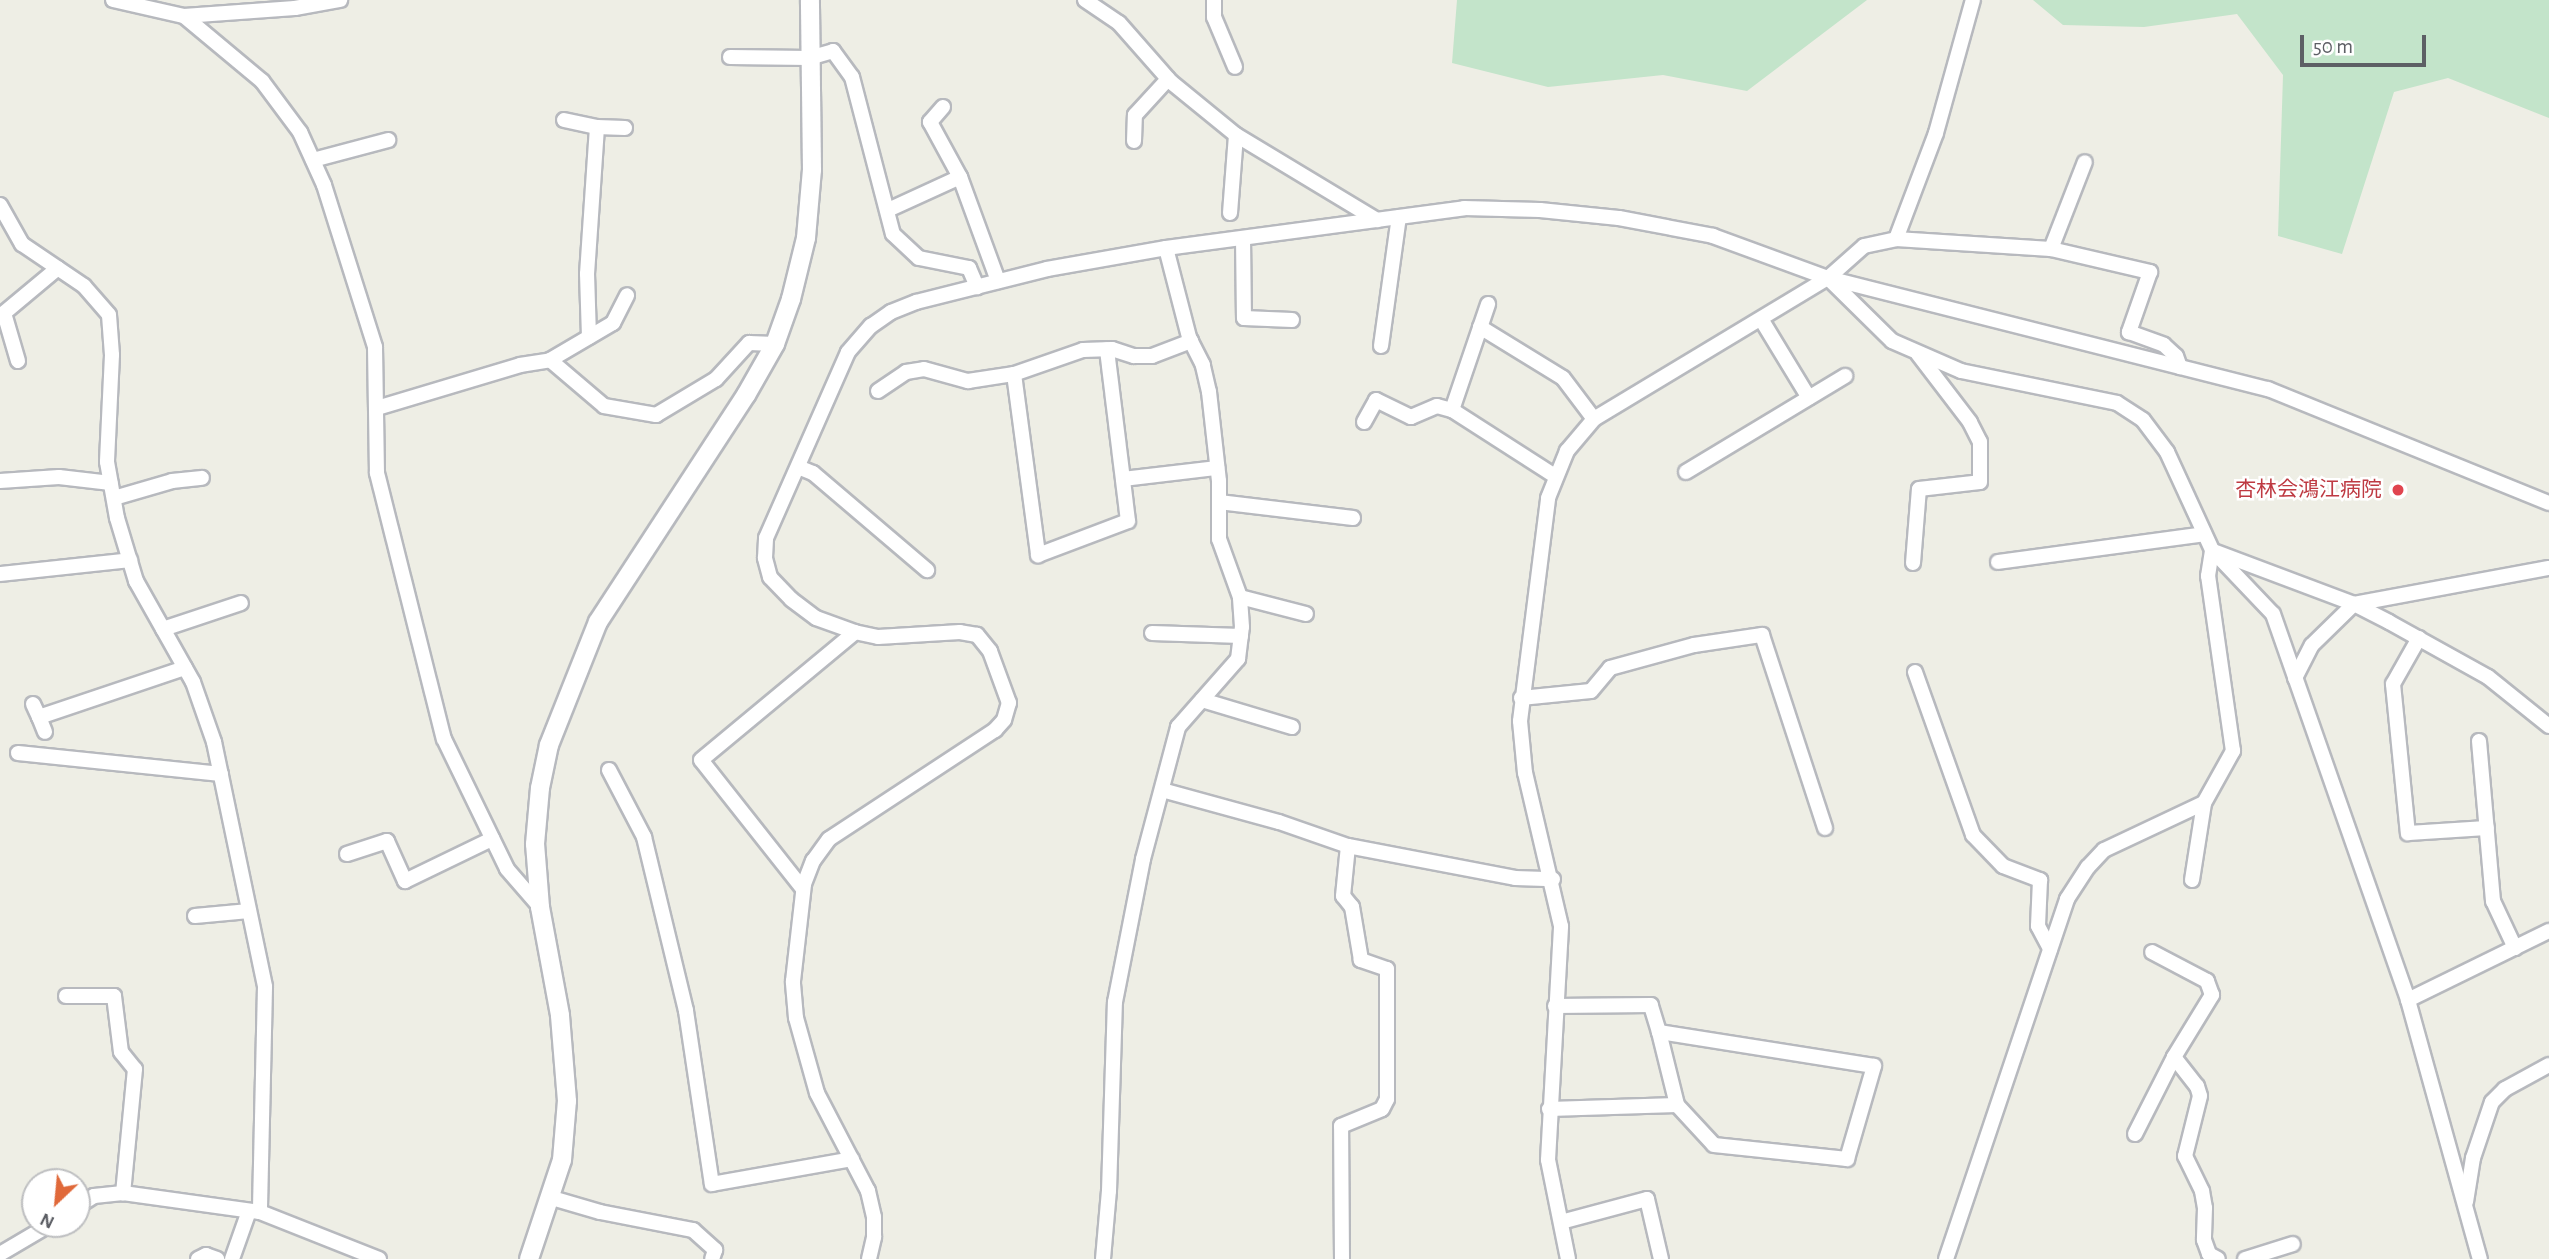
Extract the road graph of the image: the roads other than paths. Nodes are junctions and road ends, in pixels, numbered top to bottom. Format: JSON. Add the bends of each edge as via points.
{"nodes":[{"id":1,"x":113,"y":0,"type":"edge"},
{"id":2,"x":340,"y":0,"type":"edge"},
{"id":3,"x":810,"y":0,"type":"edge"},
{"id":4,"x":1085,"y":0,"type":"edge"},
{"id":5,"x":1214,"y":0,"type":"edge"},
{"id":6,"x":1973,"y":0,"type":"edge"},
{"id":7,"x":184,"y":16,"type":"junction"},
{"id":8,"x":730,"y":57,"type":"dead end"},
{"id":9,"x":809,"y":58,"type":"junction"},
{"id":10,"x":1235,"y":67,"type":"dead end"},
{"id":11,"x":1168,"y":79,"type":"junction"},
{"id":12,"x":943,"y":107,"type":"dead end"},
{"id":13,"x":564,"y":120,"type":"dead end"},
{"id":14,"x":597,"y":127,"type":"junction"},
{"id":15,"x":625,"y":128,"type":"dead end"},
{"id":16,"x":1236,"y":135,"type":"junction"},
{"id":17,"x":388,"y":140,"type":"dead end"},
{"id":18,"x":1134,"y":141,"type":"dead end"},
{"id":19,"x":313,"y":160,"type":"junction"},
{"id":20,"x":2085,"y":162,"type":"dead end"},
{"id":21,"x":960,"y":177,"type":"junction"},
{"id":22,"x":0,"y":205,"type":"edge"},
{"id":23,"x":888,"y":210,"type":"junction"},
{"id":24,"x":1230,"y":213,"type":"dead end"},
{"id":25,"x":1399,"y":217,"type":"junction"},
{"id":26,"x":1377,"y":220,"type":"junction"},
{"id":27,"x":1243,"y":238,"type":"junction"},
{"id":28,"x":1896,"y":239,"type":"junction"},
{"id":29,"x":1166,"y":248,"type":"junction"},
{"id":30,"x":2051,"y":249,"type":"junction"},
{"id":31,"x":58,"y":268,"type":"junction"},
{"id":32,"x":1828,"y":278,"type":"junction"},
{"id":33,"x":998,"y":281,"type":"junction"},
{"id":34,"x":977,"y":287,"type":"junction"},
{"id":35,"x":627,"y":295,"type":"dead end"},
{"id":36,"x":1488,"y":304,"type":"dead end"},
{"id":37,"x":1761,"y":318,"type":"junction"},
{"id":38,"x":1292,"y":320,"type":"dead end"},
{"id":39,"x":1480,"y":327,"type":"junction"},
{"id":40,"x":589,"y":337,"type":"junction"},
{"id":41,"x":1191,"y":341,"type":"junction"},
{"id":42,"x":775,"y":344,"type":"junction"},
{"id":43,"x":1381,"y":346,"type":"dead end"},
{"id":44,"x":1107,"y":349,"type":"junction"},
{"id":45,"x":1917,"y":353,"type":"junction"},
{"id":46,"x":550,"y":360,"type":"junction"},
{"id":47,"x":18,"y":361,"type":"dead end"},
{"id":48,"x":2180,"y":367,"type":"junction"},
{"id":49,"x":1014,"y":374,"type":"junction"},
{"id":50,"x":1845,"y":376,"type":"dead end"},
{"id":51,"x":878,"y":391,"type":"dead end"},
{"id":52,"x":1809,"y":398,"type":"junction"},
{"id":53,"x":376,"y":408,"type":"junction"},
{"id":54,"x":1452,"y":410,"type":"junction"},
{"id":55,"x":1594,"y":419,"type":"junction"},
{"id":56,"x":1364,"y":422,"type":"dead end"},
{"id":57,"x":798,"y":467,"type":"junction"},
{"id":58,"x":1217,"y":468,"type":"junction"},
{"id":59,"x":1686,"y":472,"type":"dead end"},
{"id":60,"x":1555,"y":476,"type":"junction"},
{"id":61,"x":202,"y":478,"type":"dead end"},
{"id":62,"x":1123,"y":479,"type":"junction"},
{"id":63,"x":0,"y":481,"type":"edge"},
{"id":64,"x":111,"y":483,"type":"junction"},
{"id":65,"x":114,"y":498,"type":"junction"},
{"id":66,"x":1219,"y":502,"type":"junction"},
{"id":67,"x":2549,"y":503,"type":"edge"},
{"id":68,"x":1353,"y":518,"type":"dead end"},
{"id":69,"x":2204,"y":534,"type":"junction"},
{"id":70,"x":2212,"y":550,"type":"junction"},
{"id":71,"x":130,"y":560,"type":"junction"},
{"id":72,"x":1998,"y":562,"type":"dead end"},
{"id":73,"x":1913,"y":563,"type":"dead end"},
{"id":74,"x":2549,"y":568,"type":"edge"},
{"id":75,"x":927,"y":570,"type":"dead end"},
{"id":76,"x":0,"y":574,"type":"edge"},
{"id":77,"x":1240,"y":597,"type":"junction"},
{"id":78,"x":240,"y":603,"type":"dead end"},
{"id":79,"x":2354,"y":604,"type":"junction"},
{"id":80,"x":1306,"y":614,"type":"dead end"},
{"id":81,"x":163,"y":629,"type":"junction"},
{"id":82,"x":855,"y":632,"type":"junction"},
{"id":83,"x":1152,"y":633,"type":"dead end"},
{"id":84,"x":1241,"y":636,"type":"junction"},
{"id":85,"x":2419,"y":638,"type":"junction"},
{"id":86,"x":185,"y":668,"type":"junction"},
{"id":87,"x":1915,"y":672,"type":"dead end"},
{"id":88,"x":2295,"y":678,"type":"junction"},
{"id":89,"x":1521,"y":698,"type":"junction"},
{"id":90,"x":1202,"y":700,"type":"junction"},
{"id":91,"x":2549,"y":726,"type":"edge"},
{"id":92,"x":1292,"y":727,"type":"dead end"},
{"id":93,"x":45,"y":732,"type":"dead end"},
{"id":94,"x":2479,"y":741,"type":"dead end"},
{"id":95,"x":18,"y":753,"type":"dead end"},
{"id":96,"x":609,"y":770,"type":"dead end"},
{"id":97,"x":221,"y":774,"type":"junction"},
{"id":98,"x":1162,"y":790,"type":"junction"},
{"id":99,"x":2204,"y":803,"type":"junction"},
{"id":100,"x":1825,"y":828,"type":"dead end"},
{"id":101,"x":2487,"y":828,"type":"junction"},
{"id":102,"x":492,"y":839,"type":"junction"},
{"id":103,"x":1348,"y":846,"type":"junction"},
{"id":104,"x":347,"y":853,"type":"dead end"},
{"id":105,"x":1553,"y":879,"type":"junction"},
{"id":106,"x":2192,"y":880,"type":"dead end"},
{"id":107,"x":803,"y":889,"type":"junction"},
{"id":108,"x":540,"y":907,"type":"junction"},
{"id":109,"x":249,"y":911,"type":"junction"},
{"id":110,"x":195,"y":916,"type":"dead end"},
{"id":111,"x":2549,"y":931,"type":"edge"},
{"id":112,"x":2050,"y":948,"type":"junction"},
{"id":113,"x":2515,"y":948,"type":"junction"},
{"id":114,"x":2152,"y":951,"type":"dead end"},
{"id":115,"x":66,"y":996,"type":"dead end"},
{"id":116,"x":2409,"y":1000,"type":"junction"},
{"id":117,"x":1556,"y":1006,"type":"junction"},
{"id":118,"x":1659,"y":1032,"type":"junction"},
{"id":119,"x":2174,"y":1057,"type":"junction"},
{"id":120,"x":2549,"y":1065,"type":"edge"},
{"id":121,"x":1677,"y":1105,"type":"junction"},
{"id":122,"x":1549,"y":1109,"type":"junction"},
{"id":123,"x":2135,"y":1134,"type":"dead end"},
{"id":124,"x":852,"y":1159,"type":"junction"},
{"id":125,"x":123,"y":1193,"type":"junction"},
{"id":126,"x":91,"y":1198,"type":"edge"},
{"id":127,"x":552,"y":1198,"type":"junction"},
{"id":128,"x":2466,"y":1207,"type":"junction"},
{"id":129,"x":254,"y":1212,"type":"junction"},
{"id":130,"x":1560,"y":1222,"type":"junction"},
{"id":131,"x":30,"y":1238,"type":"edge"},
{"id":132,"x":2293,"y":1244,"type":"dead end"},
{"id":133,"x":4,"y":1255,"type":"edge"},
{"id":134,"x":2210,"y":1257,"type":"edge"},
{"id":135,"x":372,"y":1258,"type":"edge"},
{"id":136,"x":198,"y":1259,"type":"edge"},
{"id":137,"x":217,"y":1259,"type":"edge"},
{"id":138,"x":232,"y":1259,"type":"edge"},
{"id":139,"x":530,"y":1259,"type":"edge"},
{"id":140,"x":712,"y":1259,"type":"edge"},
{"id":141,"x":869,"y":1259,"type":"edge"},
{"id":142,"x":1103,"y":1259,"type":"edge"},
{"id":143,"x":1342,"y":1259,"type":"edge"},
{"id":144,"x":1568,"y":1259,"type":"edge"},
{"id":145,"x":1661,"y":1259,"type":"edge"},
{"id":146,"x":1946,"y":1259,"type":"edge"},
{"id":147,"x":2245,"y":1259,"type":"edge"},
{"id":148,"x":2480,"y":1259,"type":"edge"}],
"edges":[{"from":1,"to":7,"type":"street"},
{"from":2,"to":7,"type":"street"},
{"from":3,"to":9,"type":"street"},
{"from":4,"to":11,"type":"street","via":[[1119,23]]},
{"from":5,"to":10,"type":"street","via":[[1214,17]]},
{"from":6,"to":28,"type":"street","via":[[1936,133]]},
{"from":7,"to":19,"type":"street","via":[[262,81],[300,132]]},
{"from":8,"to":9,"type":"street"},
{"from":9,"to":23,"type":"street","via":[[833,51],[852,77]]},
{"from":9,"to":42,"type":"street","via":[[811,170],[806,238]]},
{"from":11,"to":16,"type":"street"},
{"from":11,"to":18,"type":"street","via":[[1135,115]]},
{"from":12,"to":21,"type":"street","via":[[930,122]]},
{"from":13,"to":14,"type":"street"},
{"from":14,"to":15,"type":"street"},
{"from":14,"to":40,"type":"street","via":[[587,274]]},
{"from":16,"to":24,"type":"street"},
{"from":16,"to":26,"type":"street"},
{"from":17,"to":19,"type":"street"},
{"from":19,"to":53,"type":"street","via":[[344,241],[375,347]]},
{"from":20,"to":30,"type":"street"},
{"from":21,"to":23,"type":"street"},
{"from":21,"to":33,"type":"street"},
{"from":22,"to":31,"type":"street","via":[[22,244]]},
{"from":23,"to":34,"type":"street","via":[[893,234],[919,258],[969,268]]},
{"from":25,"to":26,"type":"street"},
{"from":25,"to":32,"type":"street","via":[[1464,208],[1619,218],[1713,236]]},
{"from":25,"to":43,"type":"street"},
{"from":26,"to":27,"type":"street"},
{"from":27,"to":29,"type":"street"},
{"from":27,"to":38,"type":"street","via":[[1244,317]]},
{"from":28,"to":30,"type":"street"},
{"from":28,"to":32,"type":"street","via":[[1864,246]]},
{"from":29,"to":33,"type":"street"},
{"from":29,"to":41,"type":"street"},
{"from":30,"to":48,"type":"street","via":[[2150,272],[2129,332],[2164,345]]},
{"from":31,"to":47,"type":"street","via":[[4,313]]},
{"from":31,"to":64,"type":"street","via":[[84,286],[109,315],[112,355],[107,462]]},
{"from":32,"to":37,"type":"street"},
{"from":32,"to":45,"type":"street","via":[[1873,325]]},
{"from":32,"to":48,"type":"street"},
{"from":33,"to":34,"type":"street"},
{"from":34,"to":57,"type":"street","via":[[916,302],[871,326],[848,352]]},
{"from":35,"to":40,"type":"street","via":[[613,323]]},
{"from":36,"to":39,"type":"street"},
{"from":37,"to":52,"type":"street"},
{"from":37,"to":55,"type":"street"},
{"from":39,"to":54,"type":"street"},
{"from":39,"to":55,"type":"street","via":[[1563,378]]},
{"from":40,"to":46,"type":"street"},
{"from":41,"to":44,"type":"street","via":[[1152,356]]},
{"from":41,"to":58,"type":"street","via":[[1203,365]]},
{"from":42,"to":46,"type":"street","via":[[749,343],[716,379],[656,415],[604,406]]},
{"from":42,"to":108,"type":"street","via":[[722,435],[598,621],[549,745],[540,788],[535,844]]},
{"from":44,"to":49,"type":"street","via":[[1083,350]]},
{"from":44,"to":62,"type":"street"},
{"from":45,"to":69,"type":"street","via":[[1961,371],[2118,403],[2143,420],[2167,452]]},
{"from":45,"to":73,"type":"street","via":[[1980,442],[1980,482],[1919,489]]},
{"from":46,"to":53,"type":"street"},
{"from":48,"to":67,"type":"street","via":[[2269,389]]},
{"from":49,"to":51,"type":"street","via":[[968,381],[923,369],[906,372]]},
{"from":49,"to":62,"type":"street","via":[[1038,555],[1128,520]]},
{"from":50,"to":52,"type":"street"},
{"from":52,"to":59,"type":"street"},
{"from":53,"to":102,"type":"street","via":[[377,473],[444,739]]},
{"from":54,"to":56,"type":"street","via":[[1437,406],[1411,417],[1376,400]]},
{"from":54,"to":60,"type":"street"},
{"from":55,"to":60,"type":"street","via":[[1567,451]]},
{"from":57,"to":75,"type":"street","via":[[813,473]]},
{"from":57,"to":82,"type":"street","via":[[766,538],[770,577],[816,618]]},
{"from":58,"to":62,"type":"street"},
{"from":58,"to":66,"type":"street"},
{"from":60,"to":89,"type":"street","via":[[1548,498]]},
{"from":61,"to":65,"type":"street","via":[[172,481]]},
{"from":63,"to":64,"type":"street","via":[[59,477]]},
{"from":64,"to":65,"type":"street"},
{"from":65,"to":71,"type":"street"},
{"from":66,"to":68,"type":"street"},
{"from":66,"to":77,"type":"street","via":[[1219,539]]},
{"from":69,"to":70,"type":"street"},
{"from":69,"to":72,"type":"street"},
{"from":70,"to":79,"type":"street"},
{"from":70,"to":88,"type":"street","via":[[2273,614]]},
{"from":70,"to":99,"type":"street","via":[[2208,576],[2233,751]]},
{"from":71,"to":76,"type":"street"},
{"from":71,"to":81,"type":"street","via":[[136,581]]},
{"from":74,"to":79,"type":"street"},
{"from":77,"to":80,"type":"street"},
{"from":77,"to":84,"type":"street"},
{"from":78,"to":81,"type":"street"},
{"from":79,"to":85,"type":"street"},
{"from":79,"to":88,"type":"street","via":[[2312,645]]},
{"from":81,"to":86,"type":"street"},
{"from":82,"to":107,"type":"street","via":[[701,761]]},
{"from":82,"to":107,"type":"street","via":[[878,637],[977,635],[990,651],[1009,703],[995,730],[830,839],[813,861]]},
{"from":83,"to":84,"type":"street"},
{"from":84,"to":90,"type":"street","via":[[1238,659]]},
{"from":85,"to":91,"type":"street","via":[[2488,677]]},
{"from":85,"to":101,"type":"street","via":[[2393,684],[2408,833]]},
{"from":86,"to":93,"type":"street","via":[[36,710]]},
{"from":86,"to":97,"type":"street","via":[[214,742]]},
{"from":87,"to":112,"type":"street","via":[[1973,835],[2003,866],[2040,880],[2038,926]]},
{"from":88,"to":116,"type":"street"},
{"from":89,"to":100,"type":"street","via":[[1591,691],[1611,668],[1694,645],[1762,635]]},
{"from":89,"to":105,"type":"street","via":[[1525,773]]},
{"from":90,"to":92,"type":"street"},
{"from":90,"to":98,"type":"street","via":[[1178,727]]},
{"from":94,"to":101,"type":"street"},
{"from":95,"to":97,"type":"street"},
{"from":96,"to":124,"type":"street","via":[[644,837],[686,1011],[712,1184]]},
{"from":97,"to":109,"type":"street"},
{"from":98,"to":103,"type":"street"},
{"from":98,"to":142,"type":"street","via":[[1143,859],[1115,1002]]},
{"from":99,"to":106,"type":"street"},
{"from":99,"to":112,"type":"street","via":[[2104,850],[2067,899]]},
{"from":101,"to":113,"type":"street","via":[[2493,901]]},
{"from":102,"to":104,"type":"street","via":[[405,881],[387,841]]},
{"from":102,"to":108,"type":"street","via":[[507,869]]},
{"from":103,"to":105,"type":"street","via":[[1515,878]]},
{"from":103,"to":143,"type":"street","via":[[1343,896],[1352,908],[1361,960],[1387,969],[1387,1099],[1382,1109],[1341,1126]]},
{"from":105,"to":117,"type":"street","via":[[1561,926]]},
{"from":107,"to":124,"type":"street","via":[[793,981],[796,1018],[817,1093]]},
{"from":108,"to":127,"type":"street","via":[[560,1015],[567,1101],[562,1160]]},
{"from":109,"to":110,"type":"street"},
{"from":109,"to":129,"type":"street","via":[[265,987]]},
{"from":111,"to":113,"type":"street"},
{"from":112,"to":146,"type":"street"},
{"from":113,"to":116,"type":"street"},
{"from":114,"to":119,"type":"street","via":[[2207,981],[2212,995]]},
{"from":115,"to":125,"type":"street","via":[[114,996],[121,1052],[135,1069]]},
{"from":116,"to":128,"type":"street"},
{"from":117,"to":118,"type":"street","via":[[1650,1005]]},
{"from":117,"to":122,"type":"street"},
{"from":118,"to":121,"type":"street"},
{"from":118,"to":121,"type":"street","via":[[1874,1066],[1847,1159],[1714,1145]]},
{"from":119,"to":123,"type":"street"},
{"from":119,"to":134,"type":"street","via":[[2200,1096],[2185,1156],[2202,1191],[2204,1240]]},
{"from":120,"to":128,"type":"street","via":[[2505,1089],[2492,1102],[2473,1158]]},
{"from":121,"to":122,"type":"street"},
{"from":122,"to":130,"type":"street","via":[[1548,1160]]},
{"from":124,"to":141,"type":"street","via":[[868,1191],[874,1217]]},
{"from":125,"to":126,"type":"street"},
{"from":125,"to":129,"type":"street"},
{"from":127,"to":139,"type":"street"},
{"from":127,"to":140,"type":"street","via":[[693,1230],[715,1250]]},
{"from":128,"to":148,"type":"street"},
{"from":129,"to":135,"type":"street"},
{"from":129,"to":138,"type":"street"},
{"from":130,"to":144,"type":"street"},
{"from":130,"to":145,"type":"street","via":[[1647,1199]]},
{"from":131,"to":133,"type":"street"},
{"from":132,"to":147,"type":"street"},
{"from":136,"to":137,"type":"street","via":[[206,1255]]}]}
